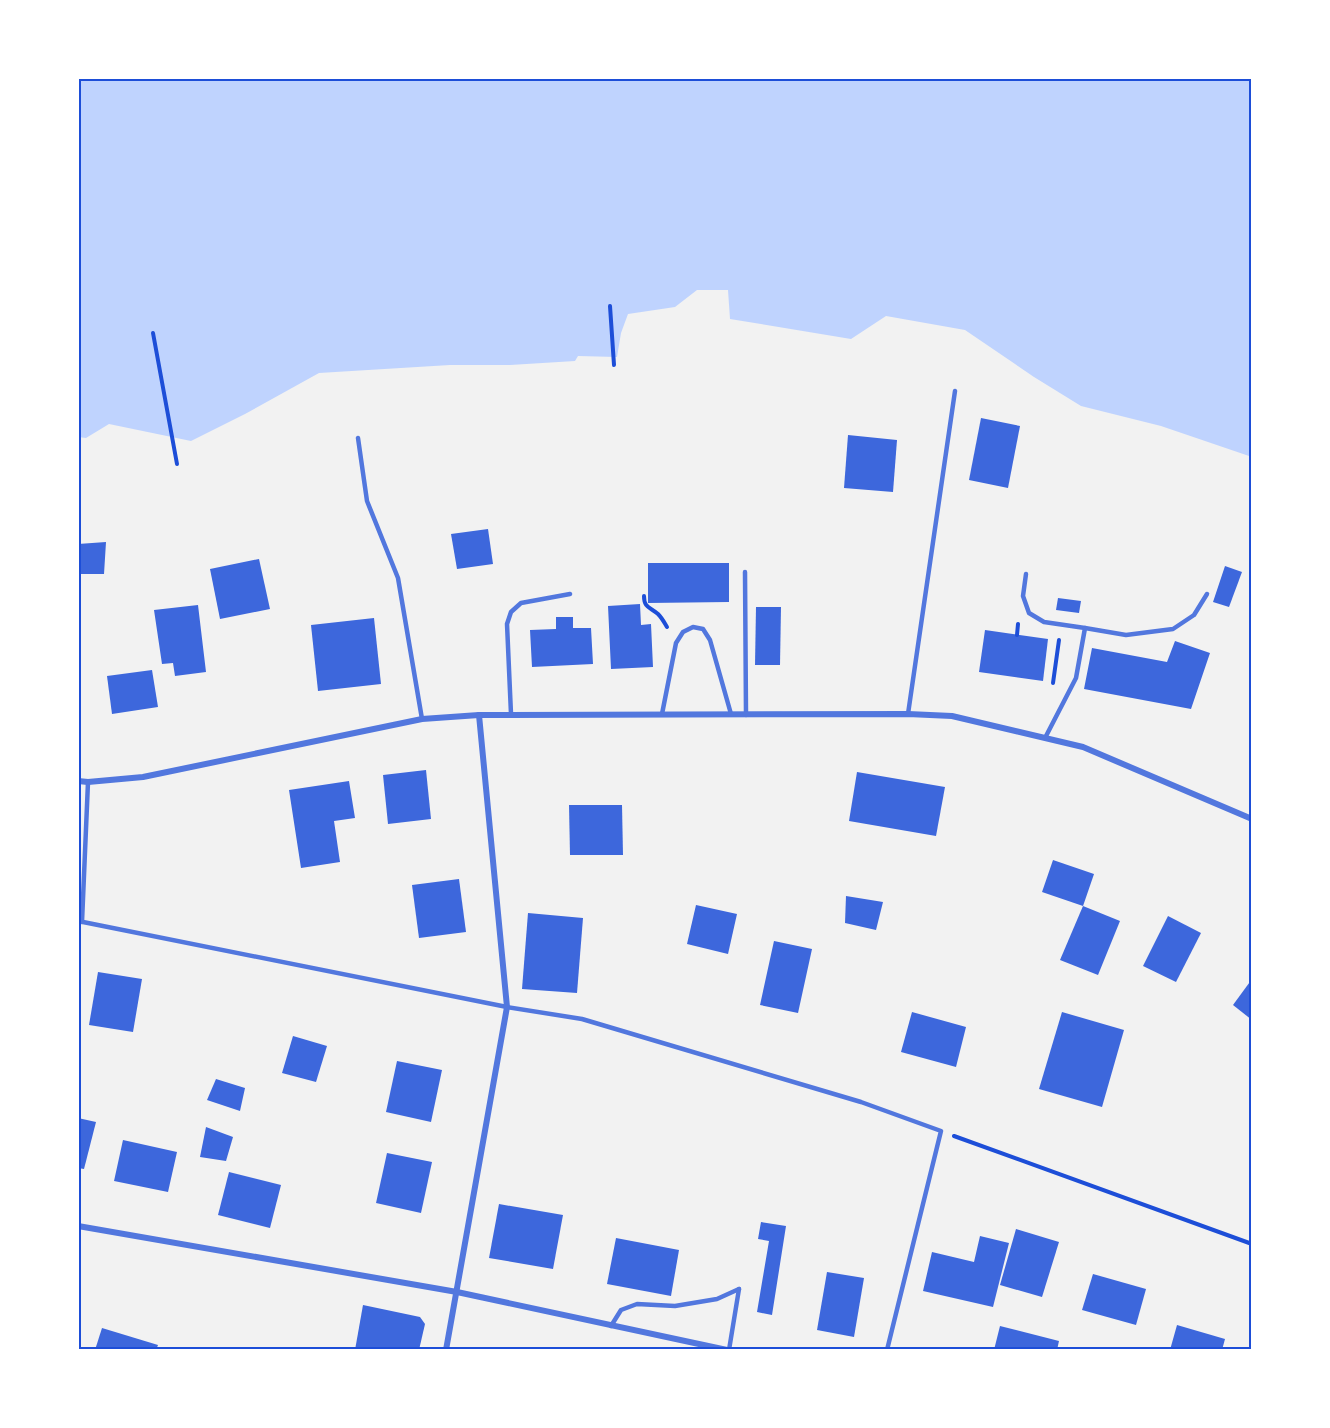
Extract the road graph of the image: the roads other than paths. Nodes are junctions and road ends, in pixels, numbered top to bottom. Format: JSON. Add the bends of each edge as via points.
{"nodes":[{"id":1,"x":955,"y":391,"type":"dead end"},
{"id":2,"x":358,"y":438,"type":"dead end"},
{"id":3,"x":745,"y":572,"type":"dead end"},
{"id":4,"x":1026,"y":574,"type":"dead end"},
{"id":5,"x":570,"y":594,"type":"dead end"},
{"id":6,"x":1208,"y":594,"type":"dead end"},
{"id":7,"x":1085,"y":628,"type":"junction"},
{"id":8,"x":511,"y":714,"type":"junction"},
{"id":9,"x":662,"y":714,"type":"junction"},
{"id":10,"x":731,"y":714,"type":"junction"},
{"id":11,"x":908,"y":714,"type":"junction"},
{"id":12,"x":479,"y":715,"type":"junction"},
{"id":13,"x":746,"y":715,"type":"junction"},
{"id":14,"x":422,"y":720,"type":"junction"},
{"id":15,"x":1045,"y":738,"type":"junction"},
{"id":16,"x":78,"y":781,"type":"edge"},
{"id":17,"x":88,"y":782,"type":"junction"},
{"id":18,"x":1252,"y":819,"type":"edge"},
{"id":19,"x":80,"y":922,"type":"edge"},
{"id":20,"x":507,"y":1007,"type":"junction"},
{"id":21,"x":78,"y":1226,"type":"edge"},
{"id":22,"x":457,"y":1292,"type":"junction"},
{"id":23,"x":611,"y":1326,"type":"junction"},
{"id":24,"x":447,"y":1350,"type":"edge"},
{"id":25,"x":728,"y":1350,"type":"edge"},
{"id":26,"x":887,"y":1350,"type":"edge"}],
"edges":[{"from":1,"to":11,"type":"lane"},
{"from":2,"to":14,"type":"lane","via":[[367,501],[398,578]]},
{"from":3,"to":13,"type":"lane"},
{"from":4,"to":7,"type":"lane","via":[[1023,596],[1029,613],[1044,622]]},
{"from":5,"to":8,"type":"lane","via":[[521,603],[511,612],[507,624]]},
{"from":6,"to":7,"type":"lane","via":[[1194,615],[1173,629],[1126,635]]},
{"from":7,"to":15,"type":"lane","via":[[1076,678]]},
{"from":8,"to":9,"type":"street"},
{"from":8,"to":12,"type":"street"},
{"from":9,"to":10,"type":"street"},
{"from":9,"to":10,"type":"lane","via":[[676,643],[682,632],[693,627],[703,629],[710,640]]},
{"from":10,"to":13,"type":"street"},
{"from":11,"to":13,"type":"street"},
{"from":11,"to":15,"type":"street","via":[[952,716]]},
{"from":12,"to":14,"type":"street"},
{"from":12,"to":20,"type":"street"},
{"from":14,"to":17,"type":"street","via":[[143,777]]},
{"from":15,"to":18,"type":"street","via":[[1083,747]]},
{"from":16,"to":17,"type":"street"},
{"from":17,"to":19,"type":"lane"},
{"from":19,"to":20,"type":"lane"},
{"from":20,"to":22,"type":"street"},
{"from":20,"to":26,"type":"lane","via":[[582,1019],[861,1102],[941,1131]]},
{"from":21,"to":22,"type":"street"},
{"from":22,"to":23,"type":"street"},
{"from":22,"to":24,"type":"street"},
{"from":23,"to":25,"type":"street"},
{"from":23,"to":25,"type":"lane","via":[[621,1310],[637,1304],[675,1306],[717,1299],[739,1289]]}]}
